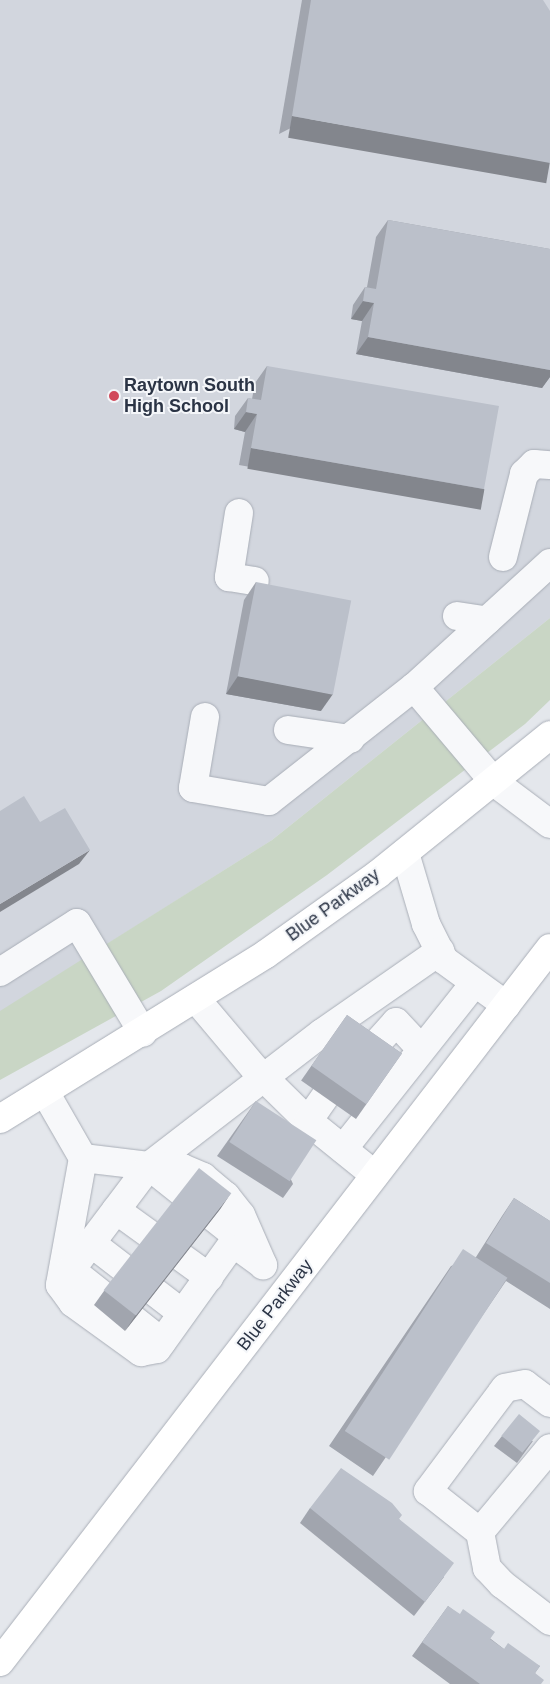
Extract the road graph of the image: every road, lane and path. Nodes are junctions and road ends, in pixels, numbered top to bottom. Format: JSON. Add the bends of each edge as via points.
{"nodes":[{"id":1,"x":550,"y":465,"type":"edge"},
{"id":2,"x":239,"y":513,"type":"dead end"},
{"id":3,"x":550,"y":564,"type":"edge"},
{"id":4,"x":255,"y":581,"type":"edge"},
{"id":5,"x":457,"y":616,"type":"dead end"},
{"id":6,"x":487,"y":621,"type":"junction"},
{"id":7,"x":414,"y":687,"type":"junction"},
{"id":8,"x":205,"y":718,"type":"dead end"},
{"id":9,"x":288,"y":730,"type":"dead end"},
{"id":10,"x":550,"y":735,"type":"edge"},
{"id":11,"x":350,"y":739,"type":"junction"},
{"id":12,"x":494,"y":782,"type":"junction"},
{"id":13,"x":550,"y":824,"type":"edge"},
{"id":14,"x":404,"y":853,"type":"junction"},
{"id":15,"x":550,"y":948,"type":"edge"},
{"id":16,"x":440,"y":952,"type":"junction"},
{"id":17,"x":0,"y":972,"type":"edge"},
{"id":18,"x":474,"y":984,"type":"junction"},
{"id":19,"x":373,"y":998,"type":"junction"},
{"id":20,"x":196,"y":999,"type":"junction"},
{"id":21,"x":506,"y":1005,"type":"junction"},
{"id":22,"x":396,"y":1022,"type":"junction"},
{"id":23,"x":143,"y":1033,"type":"junction"},
{"id":24,"x":419,"y":1047,"type":"junction"},
{"id":25,"x":369,"y":1052,"type":"edge"},
{"id":26,"x":264,"y":1077,"type":"junction"},
{"id":27,"x":45,"y":1092,"type":"junction"},
{"id":28,"x":325,"y":1097,"type":"dead end"},
{"id":29,"x":0,"y":1119,"type":"edge"},
{"id":30,"x":308,"y":1121,"type":"junction"},
{"id":31,"x":343,"y":1149,"type":"junction"},
{"id":32,"x":83,"y":1158,"type":"junction"},
{"id":33,"x":375,"y":1175,"type":"junction"},
{"id":34,"x":104,"y":1226,"type":"junction"},
{"id":35,"x":222,"y":1258,"type":"junction"},
{"id":36,"x":263,"y":1265,"type":"junction"},
{"id":37,"x":290,"y":1286,"type":"junction"},
{"id":38,"x":177,"y":1320,"type":"junction"},
{"id":39,"x":550,"y":1403,"type":"edge"},
{"id":40,"x":550,"y":1448,"type":"edge"},
{"id":41,"x":480,"y":1532,"type":"junction"},
{"id":42,"x":550,"y":1621,"type":"edge"},
{"id":43,"x":0,"y":1662,"type":"edge"}],
"edges":[{"from":1,"to":3,"type":"street","via":[[534,464],[524,474],[494,555]]},
{"from":2,"to":4,"type":"street","via":[[229,577]]},
{"from":3,"to":6,"type":"street"},
{"from":5,"to":6,"type":"street"},
{"from":6,"to":7,"type":"street"},
{"from":7,"to":11,"type":"street"},
{"from":7,"to":12,"type":"street"},
{"from":8,"to":11,"type":"street","via":[[193,788],[269,801]]},
{"from":9,"to":11,"type":"street"},
{"from":10,"to":12,"type":"highway","name":"Blue Parkway"},
{"from":12,"to":13,"type":"street"},
{"from":12,"to":14,"type":"highway","name":"Blue Parkway"},
{"from":14,"to":16,"type":"street"},
{"from":14,"to":20,"type":"highway","name":"Blue Parkway"},
{"from":15,"to":21,"type":"highway","name":"Blue Parkway"},
{"from":16,"to":18,"type":"street"},
{"from":16,"to":19,"type":"street"},
{"from":17,"to":23,"type":"street","via":[[77,923]]},
{"from":18,"to":21,"type":"street"},
{"from":18,"to":24,"type":"street"},
{"from":19,"to":22,"type":"street"},
{"from":19,"to":26,"type":"street"},
{"from":20,"to":23,"type":"highway","name":"Blue Parkway"},
{"from":20,"to":26,"type":"street"},
{"from":21,"to":33,"type":"highway","name":"Blue Parkway"},
{"from":22,"to":24,"type":"street"},
{"from":22,"to":25,"type":"street"},
{"from":23,"to":27,"type":"highway","name":"Blue Parkway"},
{"from":24,"to":31,"type":"street"},
{"from":26,"to":30,"type":"street"},
{"from":26,"to":34,"type":"street"},
{"from":27,"to":29,"type":"highway","name":"Blue Parkway"},
{"from":27,"to":32,"type":"street"},
{"from":28,"to":30,"type":"street"},
{"from":30,"to":31,"type":"street"},
{"from":31,"to":33,"type":"street"},
{"from":32,"to":34,"type":"street"},
{"from":32,"to":34,"type":"street"},
{"from":33,"to":37,"type":"highway","name":"Blue Parkway"},
{"from":34,"to":35,"type":"street"},
{"from":34,"to":35,"type":"street"},
{"from":34,"to":36,"type":"street","via":[[196,1174],[226,1196],[241,1215]]},
{"from":34,"to":38,"type":"street"},
{"from":34,"to":38,"type":"street","via":[[74,1303],[141,1352],[157,1349]]},
{"from":35,"to":36,"type":"street"},
{"from":35,"to":38,"type":"street"},
{"from":36,"to":37,"type":"street"},
{"from":37,"to":43,"type":"highway","name":"Blue Parkway"},
{"from":39,"to":41,"type":"street","via":[[525,1384],[505,1388],[428,1491]]},
{"from":40,"to":41,"type":"street"},
{"from":41,"to":42,"type":"street","via":[[487,1568]]}]}
